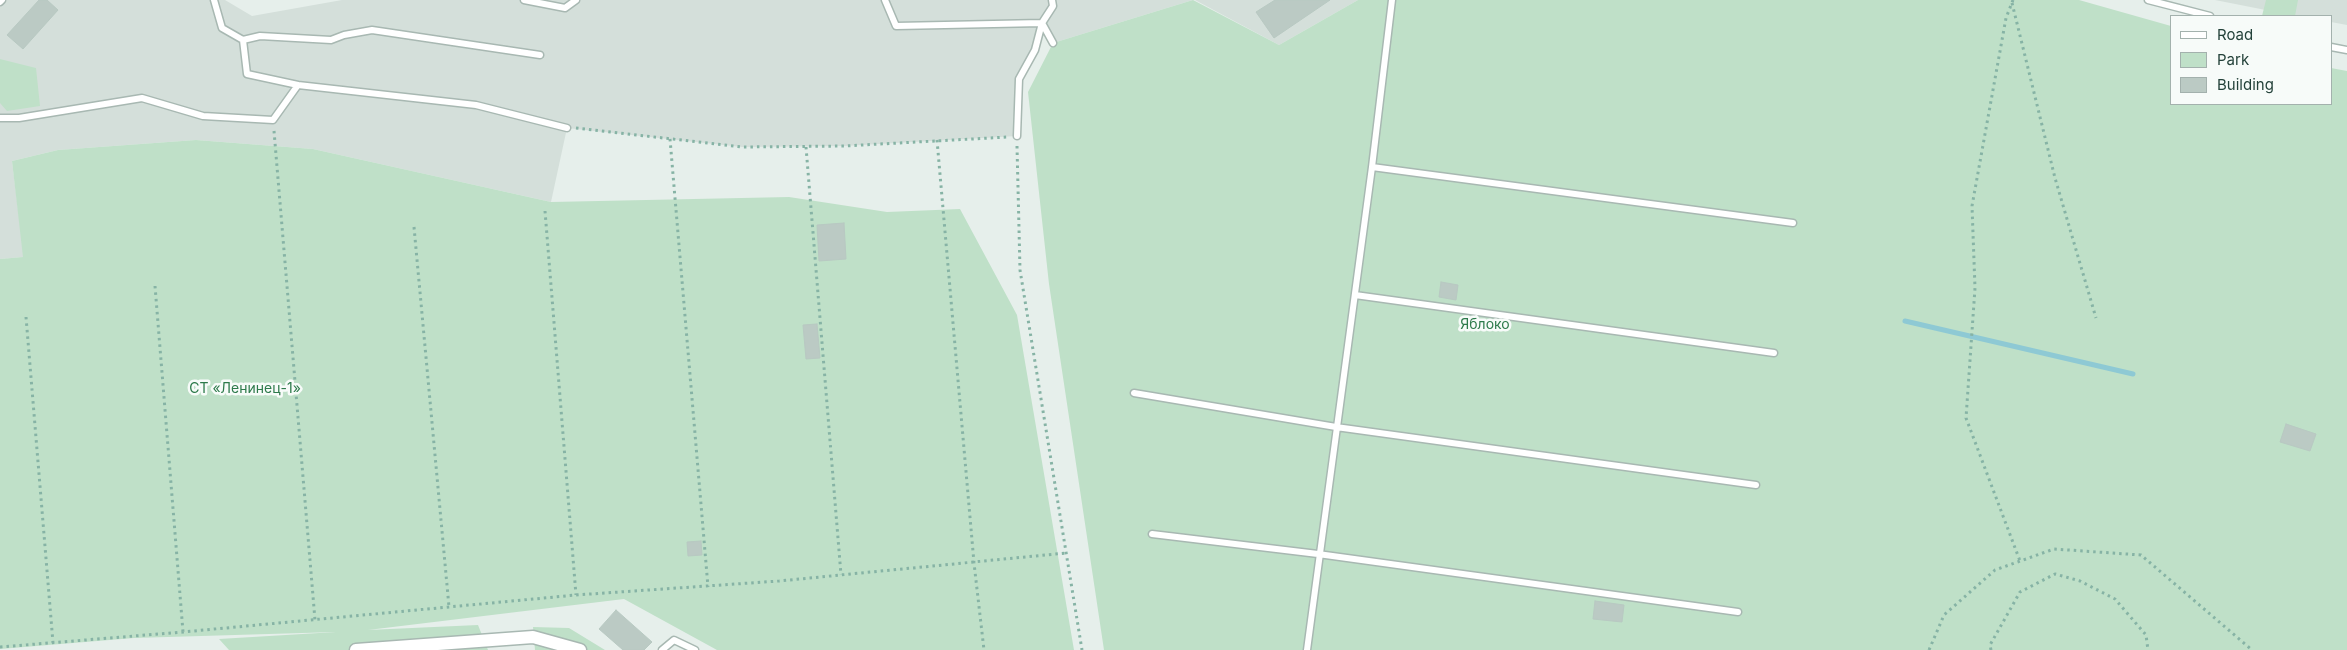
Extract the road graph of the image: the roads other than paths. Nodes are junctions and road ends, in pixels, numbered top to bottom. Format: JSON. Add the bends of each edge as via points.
{"nodes":[{"id":1,"x":214,"y":0,"type":"edge"},
{"id":2,"x":524,"y":0,"type":"edge"},
{"id":3,"x":576,"y":0,"type":"edge"},
{"id":4,"x":885,"y":0,"type":"edge"},
{"id":5,"x":1052,"y":0,"type":"edge"},
{"id":6,"x":1392,"y":0,"type":"edge"},
{"id":7,"x":2148,"y":0,"type":"edge"},
{"id":8,"x":2206,"y":15,"type":"edge"},
{"id":9,"x":1042,"y":23,"type":"junction"},
{"id":10,"x":243,"y":40,"type":"junction"},
{"id":11,"x":1053,"y":43,"type":"dead end"},
{"id":12,"x":2332,"y":47,"type":"edge"},
{"id":13,"x":2347,"y":50,"type":"edge"},
{"id":14,"x":540,"y":55,"type":"dead end"},
{"id":15,"x":298,"y":85,"type":"junction"},
{"id":16,"x":0,"y":117,"type":"edge"},
{"id":17,"x":567,"y":128,"type":"road end"},
{"id":18,"x":1017,"y":136,"type":"road end"},
{"id":19,"x":1372,"y":167,"type":"junction"},
{"id":20,"x":1793,"y":223,"type":"dead end"},
{"id":21,"x":1355,"y":295,"type":"junction"},
{"id":22,"x":1774,"y":353,"type":"dead end"},
{"id":23,"x":1134,"y":393,"type":"dead end"},
{"id":24,"x":1336,"y":427,"type":"junction"},
{"id":25,"x":1756,"y":485,"type":"dead end"},
{"id":26,"x":1152,"y":534,"type":"dead end"},
{"id":27,"x":1318,"y":554,"type":"junction"},
{"id":28,"x":1738,"y":612,"type":"dead end"},
{"id":29,"x":356,"y":650,"type":"edge"},
{"id":30,"x":580,"y":650,"type":"edge"},
{"id":31,"x":662,"y":650,"type":"edge"},
{"id":32,"x":695,"y":650,"type":"edge"},
{"id":33,"x":1307,"y":650,"type":"edge"}],
"edges":[{"from":1,"to":10,"type":"lane","via":[[222,28]]},
{"from":2,"to":3,"type":"lane","via":[[566,8]]},
{"from":4,"to":9,"type":"lane","via":[[896,26]]},
{"from":5,"to":9,"type":"lane","via":[[1053,6]]},
{"from":6,"to":19,"type":"lane"},
{"from":7,"to":8,"type":"lane"},
{"from":9,"to":11,"type":"lane"},
{"from":9,"to":18,"type":"lane","via":[[1035,50],[1019,79]]},
{"from":10,"to":14,"type":"lane","via":[[260,36],[331,40],[372,30]]},
{"from":10,"to":15,"type":"lane","via":[[247,74]]},
{"from":12,"to":13,"type":"lane"},
{"from":15,"to":16,"type":"lane","via":[[274,120],[203,116],[142,98],[19,118]]},
{"from":15,"to":17,"type":"lane","via":[[476,105]]},
{"from":19,"to":20,"type":"lane"},
{"from":19,"to":21,"type":"lane"},
{"from":21,"to":22,"type":"lane"},
{"from":21,"to":24,"type":"lane"},
{"from":23,"to":24,"type":"lane"},
{"from":24,"to":25,"type":"lane"},
{"from":24,"to":27,"type":"lane"},
{"from":26,"to":27,"type":"lane"},
{"from":27,"to":28,"type":"lane"},
{"from":27,"to":33,"type":"lane"},
{"from":29,"to":30,"type":"street","via":[[533,638]]},
{"from":31,"to":32,"type":"lane","via":[[674,640]]}]}
